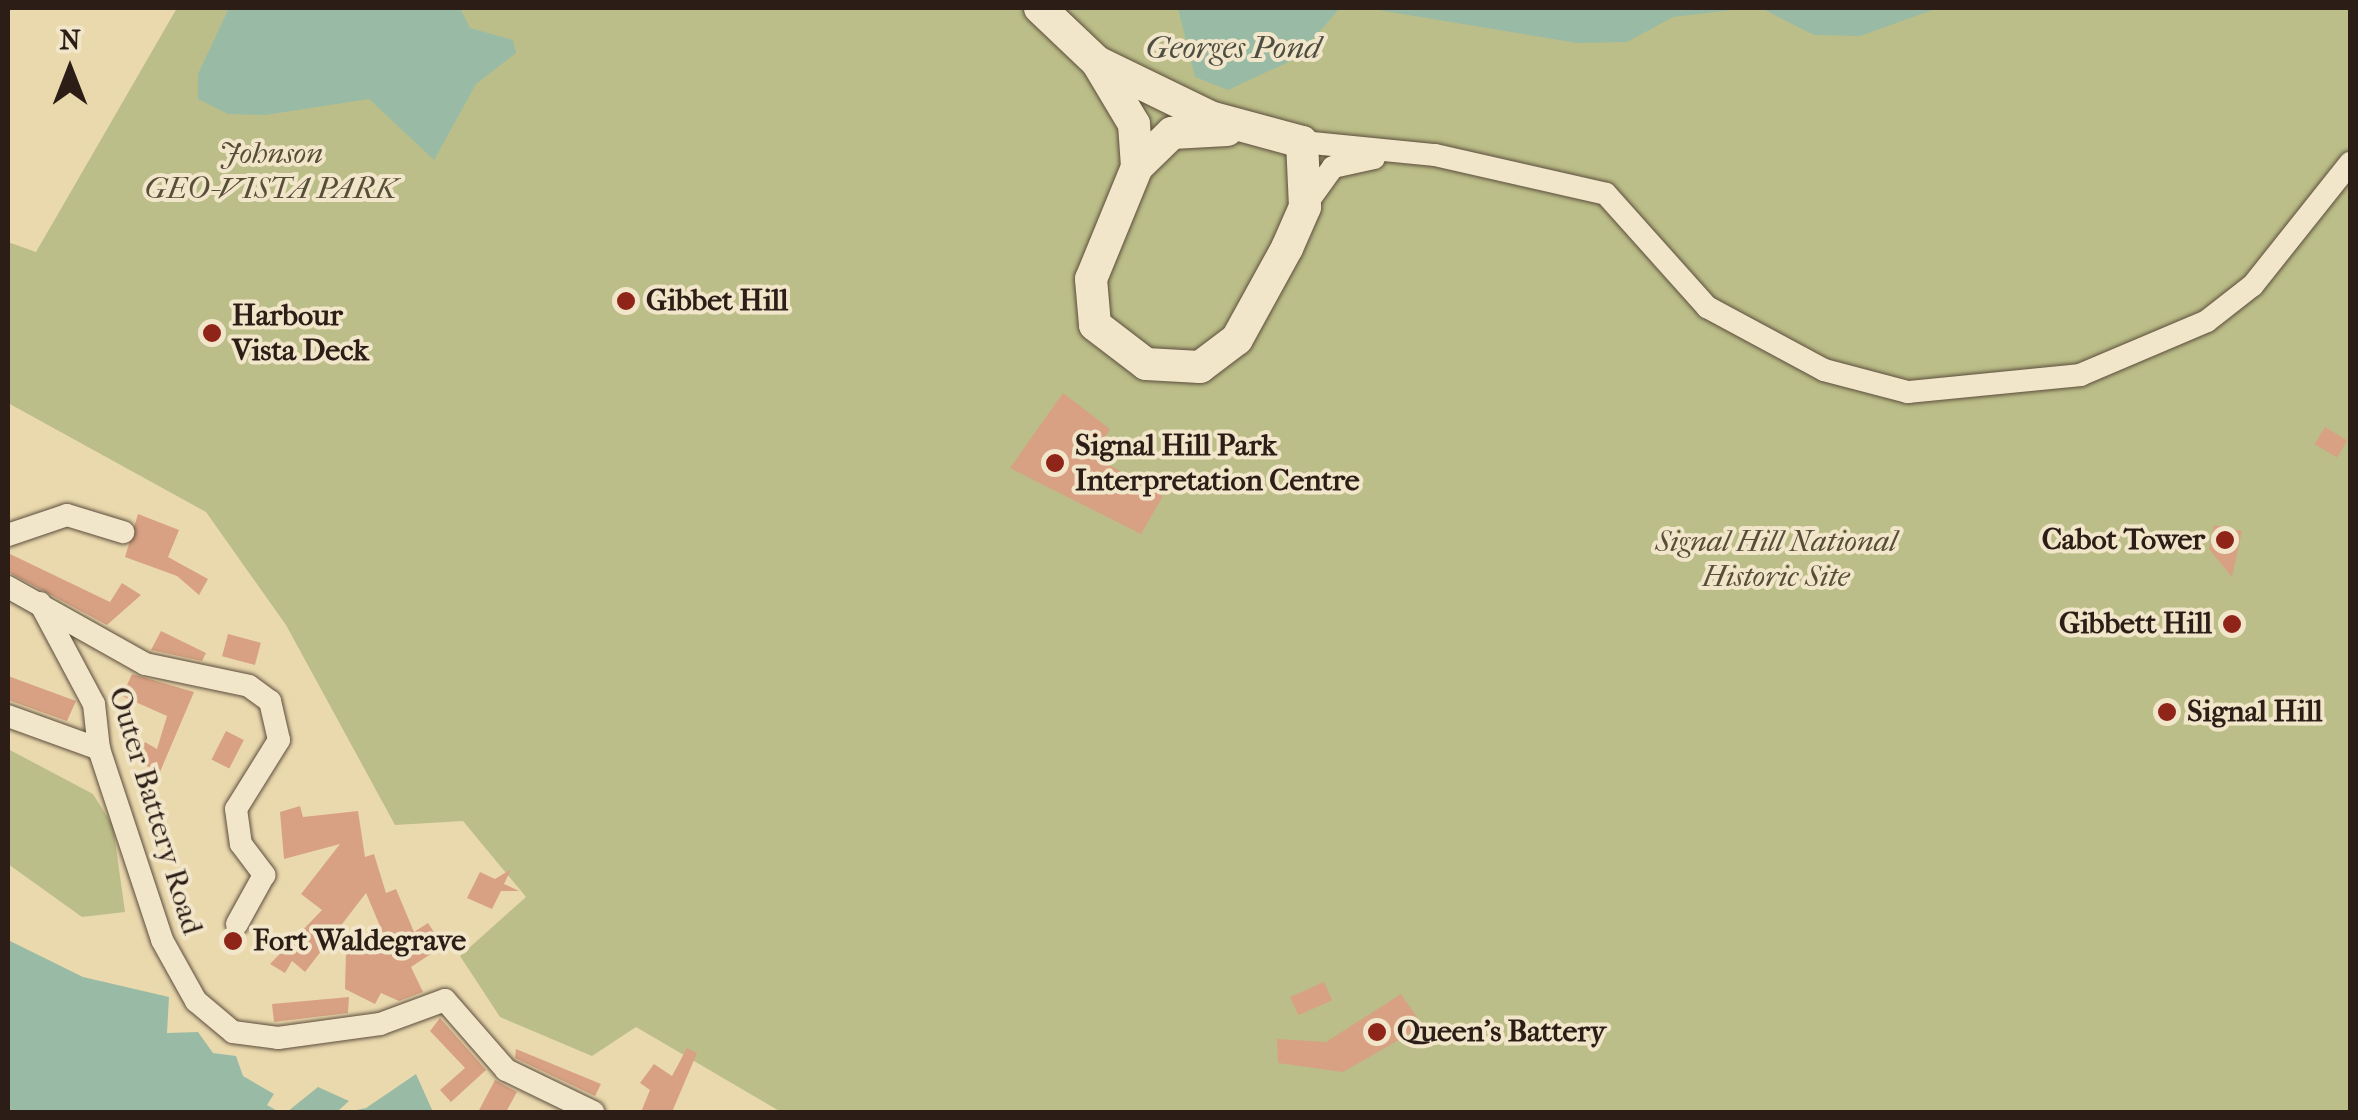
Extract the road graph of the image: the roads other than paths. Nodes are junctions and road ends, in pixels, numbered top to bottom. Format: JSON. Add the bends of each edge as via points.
{"nodes":[{"id":1,"x":1040,"y":8,"type":"edge"},
{"id":2,"x":1097,"y":62,"type":"junction"},
{"id":3,"x":1251,"y":131,"type":"junction"},
{"id":4,"x":1302,"y":142,"type":"junction"},
{"id":5,"x":1417,"y":152,"type":"junction"},
{"id":6,"x":2350,"y":163,"type":"edge"},
{"id":7,"x":1137,"y":167,"type":"junction"},
{"id":8,"x":1304,"y":207,"type":"junction"},
{"id":9,"x":123,"y":532,"type":"dead end"},
{"id":10,"x":8,"y":535,"type":"edge"},
{"id":11,"x":8,"y":587,"type":"edge"},
{"id":12,"x":40,"y":604,"type":"junction"},
{"id":13,"x":8,"y":716,"type":"edge"},
{"id":14,"x":99,"y":749,"type":"junction"},
{"id":15,"x":238,"y":924,"type":"dead end"},
{"id":16,"x":593,"y":1112,"type":"edge"}],
"edges":[{"from":1,"to":2,"type":"street"},
{"from":2,"to":3,"type":"street"},
{"from":2,"to":7,"type":"street","via":[[1134,124]]},
{"from":3,"to":4,"type":"street"},
{"from":3,"to":7,"type":"street","via":[[1177,131]]},
{"from":4,"to":5,"type":"street"},
{"from":4,"to":8,"type":"street"},
{"from":5,"to":6,"type":"street","via":[[1606,194],[1707,307],[1824,370],[1939,393],[2080,375],[2207,321],[2253,284]]},
{"from":5,"to":8,"type":"street","via":[[1339,164]]},
{"from":7,"to":8,"type":"street","via":[[1097,256],[1090,298],[1107,341],[1146,364],[1200,367],[1226,352]]},
{"from":9,"to":10,"type":"street","via":[[67,516]]},
{"from":11,"to":12,"type":"street"},
{"from":12,"to":14,"type":"street","name":"Outer Battery Road","via":[[94,704]]},
{"from":12,"to":15,"type":"street","via":[[146,664],[250,686],[270,700],[279,740],[236,809],[241,844],[264,874]]},
{"from":13,"to":14,"type":"street"},
{"from":14,"to":16,"type":"street","name":"Outer Battery Road","via":[[174,977],[233,1032],[333,1033],[445,1000],[506,1070]]}]}
